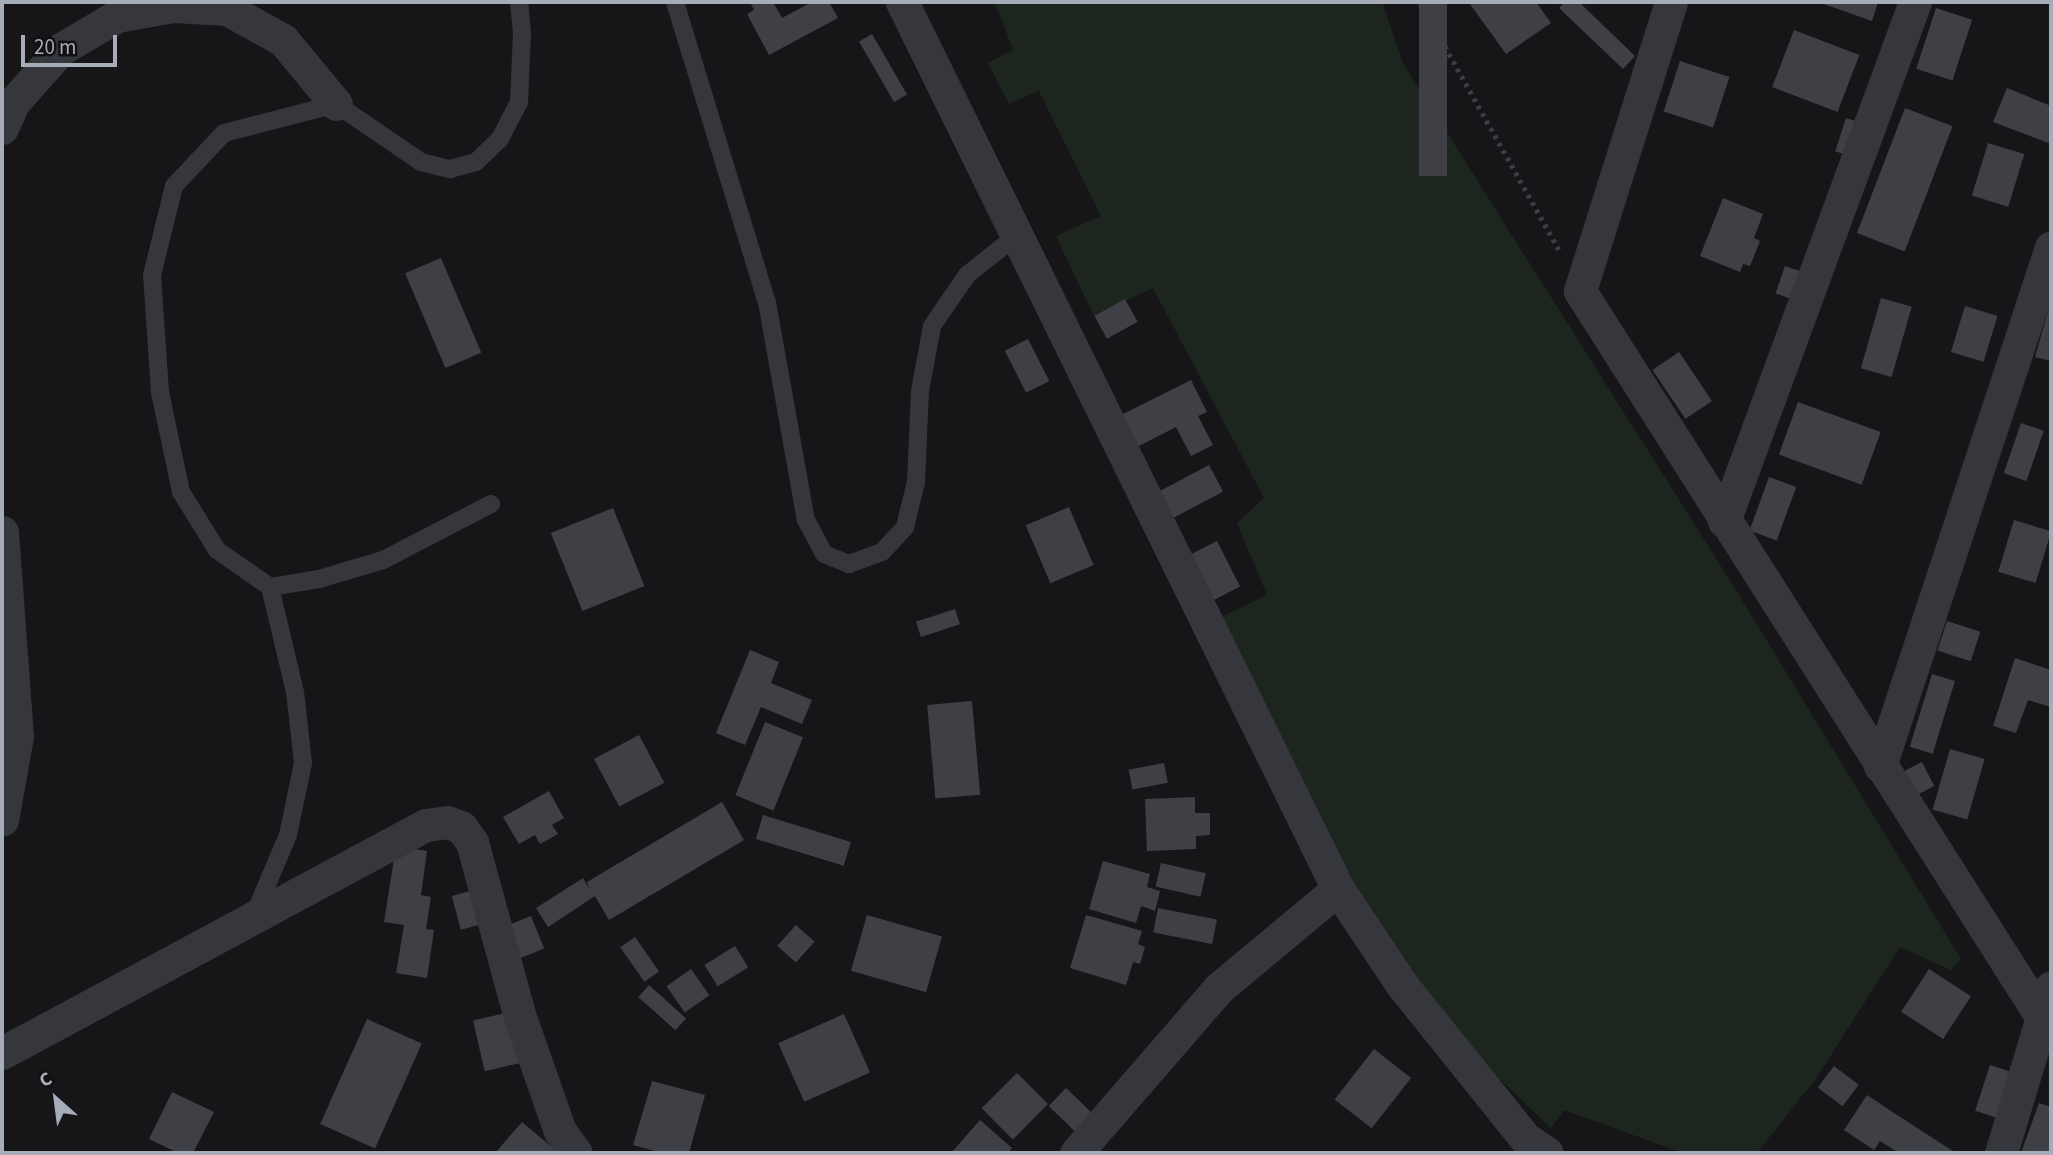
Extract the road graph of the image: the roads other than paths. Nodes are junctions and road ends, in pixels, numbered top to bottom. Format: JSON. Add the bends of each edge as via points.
{"nodes":[{"id":1,"x":519,"y":2,"type":"edge"},
{"id":2,"x":675,"y":2,"type":"edge"},
{"id":3,"x":902,"y":2,"type":"edge"},
{"id":4,"x":1671,"y":2,"type":"edge"},
{"id":5,"x":1915,"y":2,"type":"edge"},
{"id":6,"x":335,"y":104,"type":"junction"},
{"id":7,"x":2,"y":128,"type":"edge"},
{"id":8,"x":1016,"y":236,"type":"junction"},
{"id":9,"x":2051,"y":247,"type":"edge"},
{"id":10,"x":491,"y":504,"type":"dead end"},
{"id":11,"x":1724,"y":521,"type":"junction"},
{"id":12,"x":2,"y":532,"type":"edge"},
{"id":13,"x":270,"y":587,"type":"junction"},
{"id":14,"x":1880,"y":766,"type":"junction"},
{"id":15,"x":2,"y":820,"type":"edge"},
{"id":16,"x":1338,"y":889,"type":"junction"},
{"id":17,"x":252,"y":920,"type":"junction"},
{"id":18,"x":2051,"y":987,"type":"edge"},
{"id":19,"x":2042,"y":1018,"type":"junction"},
{"id":20,"x":2,"y":1053,"type":"edge"},
{"id":21,"x":1529,"y":1149,"type":"edge"},
{"id":22,"x":576,"y":1153,"type":"edge"},
{"id":23,"x":1076,"y":1153,"type":"edge"},
{"id":24,"x":2001,"y":1153,"type":"edge"}],
"edges":[{"from":1,"to":6,"type":"lane","via":[[519,102],[500,139],[476,162],[450,169],[421,162]]},
{"from":2,"to":8,"type":"lane","via":[[767,302],[806,520],[824,554],[849,564],[881,552],[905,527],[916,482],[920,391],[932,326],[967,275]]},
{"from":3,"to":8,"type":"street"},
{"from":4,"to":11,"type":"street","via":[[1580,291]]},
{"from":5,"to":11,"type":"street"},
{"from":6,"to":7,"type":"street","via":[[283,40],[227,9],[173,6],[117,16],[61,49],[13,103]]},
{"from":6,"to":13,"type":"lane","via":[[224,133],[174,186],[152,275],[160,392],[181,492],[217,550]]},
{"from":8,"to":16,"type":"street"},
{"from":9,"to":14,"type":"street"},
{"from":10,"to":13,"type":"lane","via":[[383,560],[319,579]]},
{"from":11,"to":14,"type":"street"},
{"from":12,"to":15,"type":"street","via":[[17,736]]},
{"from":13,"to":17,"type":"lane","via":[[295,691],[303,763],[288,835]]},
{"from":14,"to":19,"type":"street"},
{"from":16,"to":21,"type":"street","via":[[1402,985]]},
{"from":16,"to":23,"type":"street","via":[[1219,988]]},
{"from":17,"to":20,"type":"street"},
{"from":17,"to":22,"type":"street","via":[[426,825],[447,822],[461,827],[472,842],[520,1017],[560,1131]]},
{"from":18,"to":19,"type":"street"},
{"from":19,"to":24,"type":"street"}]}
